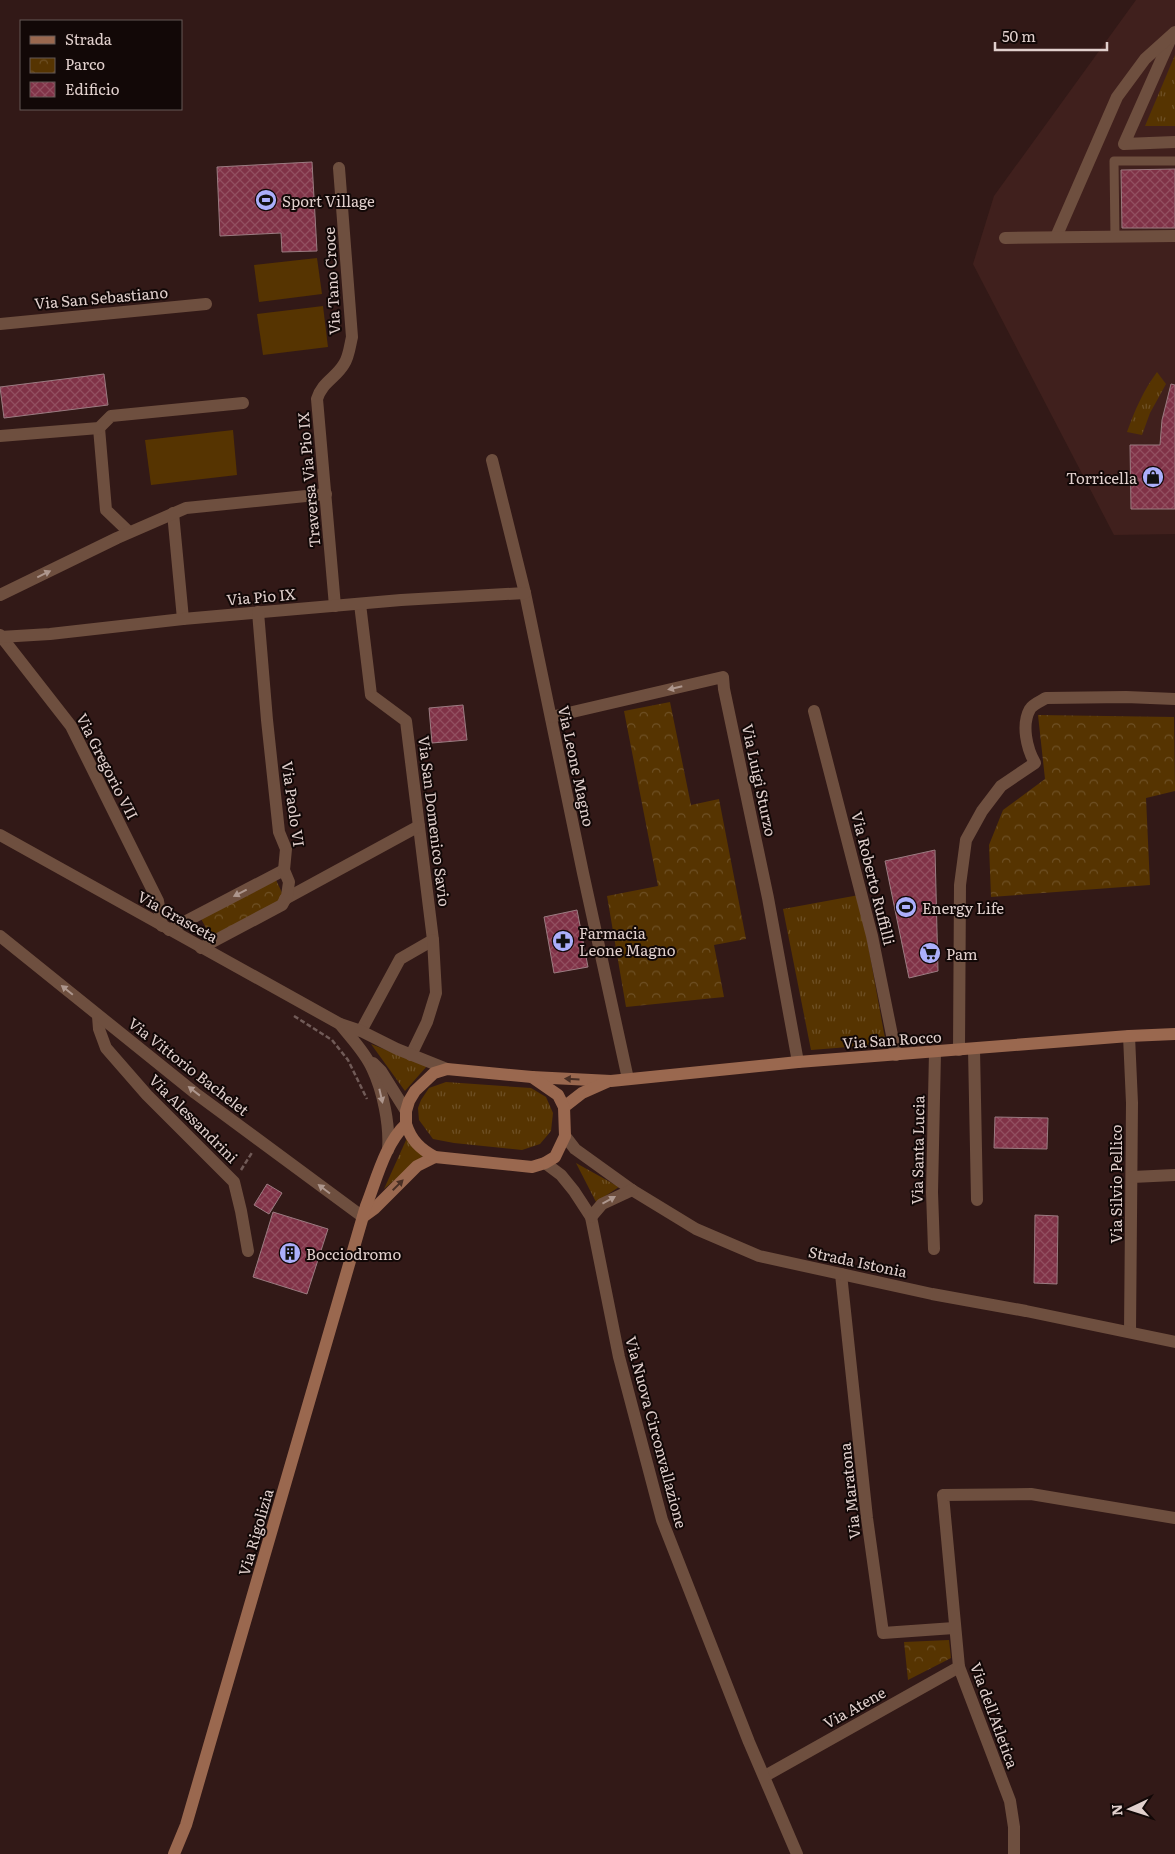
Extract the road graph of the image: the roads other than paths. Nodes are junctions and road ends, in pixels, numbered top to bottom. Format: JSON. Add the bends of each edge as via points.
{"nodes":[{"id":1,"x":1174,"y":33,"type":"edge"},
{"id":2,"x":1175,"y":142,"type":"edge"},
{"id":3,"x":1175,"y":161,"type":"edge"},
{"id":4,"x":339,"y":168,"type":"dead end"},
{"id":5,"x":1175,"y":236,"type":"edge"},
{"id":6,"x":1056,"y":237,"type":"junction"},
{"id":7,"x":1115,"y":237,"type":"junction"},
{"id":8,"x":1005,"y":238,"type":"dead end"},
{"id":9,"x":206,"y":304,"type":"dead end"},
{"id":10,"x":0,"y":324,"type":"edge"},
{"id":11,"x":346,"y":363,"type":"joint"},
{"id":12,"x":243,"y":403,"type":"dead end"},
{"id":13,"x":99,"y":428,"type":"junction"},
{"id":14,"x":0,"y":436,"type":"edge"},
{"id":15,"x":492,"y":460,"type":"dead end"},
{"id":16,"x":326,"y":494,"type":"junction"},
{"id":17,"x":173,"y":513,"type":"junction"},
{"id":18,"x":129,"y":532,"type":"junction"},
{"id":19,"x":525,"y":593,"type":"junction"},
{"id":20,"x":0,"y":595,"type":"edge"},
{"id":21,"x":360,"y":604,"type":"junction"},
{"id":22,"x":335,"y":606,"type":"junction"},
{"id":23,"x":258,"y":612,"type":"junction"},
{"id":24,"x":183,"y":619,"type":"junction"},
{"id":25,"x":0,"y":636,"type":"edge"},
{"id":26,"x":1175,"y":699,"type":"edge"},
{"id":27,"x":814,"y":711,"type":"dead end"},
{"id":28,"x":551,"y":716,"type":"junction"},
{"id":29,"x":419,"y":826,"type":"junction"},
{"id":30,"x":0,"y":835,"type":"edge"},
{"id":31,"x":284,"y":870,"type":"junction"},
{"id":32,"x":285,"y":899,"type":"junction"},
{"id":33,"x":165,"y":928,"type":"junction"},
{"id":34,"x":0,"y":936,"type":"edge"},
{"id":35,"x":433,"y":940,"type":"junction"},
{"id":36,"x":201,"y":948,"type":"junction"},
{"id":37,"x":98,"y":1016,"type":"junction"},
{"id":38,"x":340,"y":1024,"type":"junction"},
{"id":39,"x":361,"y":1031,"type":"junction"},
{"id":40,"x":1175,"y":1034,"type":"edge"},
{"id":41,"x":1129,"y":1036,"type":"junction"},
{"id":42,"x":974,"y":1049,"type":"junction"},
{"id":43,"x":959,"y":1050,"type":"junction"},
{"id":44,"x":935,"y":1052,"type":"junction"},
{"id":45,"x":411,"y":1055,"type":"junction"},
{"id":46,"x":896,"y":1055,"type":"junction"},
{"id":47,"x":365,"y":1057,"type":"junction"},
{"id":48,"x":798,"y":1062,"type":"junction"},
{"id":49,"x":447,"y":1069,"type":"junction"},
{"id":50,"x":532,"y":1077,"type":"junction"},
{"id":51,"x":628,"y":1079,"type":"junction"},
{"id":52,"x":611,"y":1081,"type":"junction"},
{"id":53,"x":564,"y":1107,"type":"junction"},
{"id":54,"x":406,"y":1110,"type":"junction"},
{"id":55,"x":406,"y":1124,"type":"junction"},
{"id":56,"x":565,"y":1136,"type":"junction"},
{"id":57,"x":388,"y":1150,"type":"junction"},
{"id":58,"x":435,"y":1157,"type":"junction"},
{"id":59,"x":544,"y":1163,"type":"junction"},
{"id":60,"x":1175,"y":1175,"type":"edge"},
{"id":61,"x":1132,"y":1177,"type":"junction"},
{"id":62,"x":632,"y":1190,"type":"junction"},
{"id":63,"x":977,"y":1200,"type":"dead end"},
{"id":64,"x":363,"y":1217,"type":"junction"},
{"id":65,"x":591,"y":1217,"type":"junction"},
{"id":66,"x":934,"y":1249,"type":"dead end"},
{"id":67,"x":248,"y":1251,"type":"dead end"},
{"id":68,"x":841,"y":1274,"type":"junction"},
{"id":69,"x":1130,"y":1332,"type":"junction"},
{"id":70,"x":1175,"y":1342,"type":"edge"},
{"id":71,"x":1175,"y":1518,"type":"edge"},
{"id":72,"x":954,"y":1628,"type":"junction"},
{"id":73,"x":959,"y":1667,"type":"junction"},
{"id":74,"x":765,"y":1776,"type":"junction"},
{"id":75,"x":174,"y":1854,"type":"edge"},
{"id":76,"x":797,"y":1854,"type":"edge"},
{"id":77,"x":1014,"y":1854,"type":"edge"}],
"edges":[{"from":1,"to":2,"type":"street","via":[[1124,144]]},
{"from":1,"to":6,"type":"street","via":[[1145,59],[1117,97]]},
{"from":3,"to":7,"type":"lane","via":[[1114,161]]},
{"from":4,"to":11,"type":"street","name":"Via Tano Croce","via":[[352,337]]},
{"from":5,"to":7,"type":"street"},
{"from":6,"to":7,"type":"street"},
{"from":6,"to":8,"type":"street"},
{"from":9,"to":10,"type":"street","name":"Via San Sebastiano"},
{"from":11,"to":16,"type":"street","name":"Traversa Via Pio IX","via":[[320,390],[317,399]]},
{"from":12,"to":13,"type":"street","via":[[110,416]]},
{"from":13,"to":14,"type":"street"},
{"from":13,"to":18,"type":"street","via":[[106,510]]},
{"from":15,"to":19,"type":"street","name":"Via Leone Magno"},
{"from":16,"to":17,"type":"street","via":[[186,508]]},
{"from":16,"to":22,"type":"street","name":"Traversa Via Pio IX"},
{"from":17,"to":18,"type":"street"},
{"from":17,"to":24,"type":"street"},
{"from":20,"to":18,"type":"street","one_way":true},
{"from":19,"to":21,"type":"street","name":"Via Pio IX"},
{"from":19,"to":28,"type":"street","name":"Via Leone Magno"},
{"from":21,"to":22,"type":"street","name":"Via Pio IX"},
{"from":21,"to":29,"type":"street","name":"Via San Domenico Savio","via":[[371,695],[406,722]]},
{"from":22,"to":23,"type":"street","name":"Via Pio IX"},
{"from":23,"to":24,"type":"street","name":"Via Pio IX"},
{"from":23,"to":31,"type":"street","name":"Via Paolo VI","via":[[279,832],[286,849]]},
{"from":24,"to":25,"type":"street","name":"Via Pio IX","via":[[50,634]]},
{"from":25,"to":33,"type":"street","name":"Via Gregorio VII","via":[[71,726],[158,900]]},
{"from":26,"to":43,"type":"street","via":[[1046,698],[1030,709],[1028,751],[1035,763],[1002,786],[982,810],[966,840],[960,885]]},
{"from":27,"to":46,"type":"street","name":"Via Roberto Ruffilli","via":[[872,936]]},
{"from":48,"to":28,"type":"street","name":"Via Luigi Sturzo","one_way":true,"via":[[723,677]]},
{"from":28,"to":51,"type":"street","name":"Via Leone Magno"},
{"from":29,"to":32,"type":"street"},
{"from":29,"to":35,"type":"street","name":"Via San Domenico Savio"},
{"from":30,"to":33,"type":"street","name":"Via Grasceta"},
{"from":31,"to":32,"type":"street","name":"Via Paolo VI","via":[[289,882]]},
{"from":31,"to":33,"type":"street","one_way":true},
{"from":32,"to":36,"type":"street","via":[[282,905]]},
{"from":33,"to":36,"type":"street","name":"Via Grasceta"},
{"from":37,"to":34,"type":"street","name":"Via Vittorio Bachelet","one_way":true},
{"from":35,"to":39,"type":"street","via":[[400,959]]},
{"from":35,"to":45,"type":"street","name":"Via San Domenico Savio","via":[[436,994]]},
{"from":36,"to":38,"type":"street","name":"Via Grasceta"},
{"from":64,"to":37,"type":"street","name":"Via Vittorio Bachelet","one_way":true,"via":[[195,1093]]},
{"from":37,"to":67,"type":"street","name":"Via Alessandrini","via":[[106,1048],[147,1095],[234,1182]]},
{"from":38,"to":39,"type":"street"},
{"from":38,"to":47,"type":"street"},
{"from":39,"to":45,"type":"street"},
{"from":40,"to":41,"type":"main road","name":"Via San Rocco"},
{"from":41,"to":42,"type":"main road","name":"Via San Rocco"},
{"from":41,"to":61,"type":"street","name":"Via Silvio Pellico"},
{"from":42,"to":43,"type":"main road","name":"Via San Rocco"},
{"from":42,"to":63,"type":"street"},
{"from":43,"to":44,"type":"main road","name":"Via San Rocco"},
{"from":44,"to":46,"type":"main road","name":"Via San Rocco"},
{"from":44,"to":66,"type":"street","name":"Via Santa Lucia"},
{"from":45,"to":49,"type":"street"},
{"from":46,"to":48,"type":"main road","name":"Via San Rocco"},
{"from":47,"to":54,"type":"street","via":[[381,1071]]},
{"from":47,"to":57,"type":"street","one_way":true,"via":[[372,1067],[382,1103],[389,1133]]},
{"from":48,"to":51,"type":"main road","name":"Via San Rocco"},
{"from":49,"to":50,"type":"main road"},
{"from":49,"to":54,"type":"main road","via":[[425,1080],[415,1091]]},
{"from":52,"to":50,"type":"main road","one_way":true},
{"from":50,"to":53,"type":"main road","via":[[558,1095]]},
{"from":51,"to":52,"type":"main road","name":"Via San Rocco"},
{"from":52,"to":53,"type":"main road","via":[[582,1093]]},
{"from":53,"to":56,"type":"main road"},
{"from":54,"to":55,"type":"main road"},
{"from":55,"to":57,"type":"main road","name":"Via Rigolizia"},
{"from":55,"to":58,"type":"main road","via":[[415,1143]]},
{"from":56,"to":59,"type":"main road","via":[[555,1157]]},
{"from":56,"to":62,"type":"street","name":"Strada Istonia","via":[[575,1149]]},
{"from":57,"to":64,"type":"main road","name":"Via Rigolizia"},
{"from":58,"to":59,"type":"main road","via":[[532,1167]]},
{"from":64,"to":58,"type":"main road","one_way":true,"via":[[417,1166]]},
{"from":59,"to":65,"type":"street","name":"Via Nuova Circonvallazione","via":[[561,1176]]},
{"from":60,"to":61,"type":"street"},
{"from":61,"to":69,"type":"street","name":"Via Silvio Pellico"},
{"from":65,"to":62,"type":"street","one_way":true,"via":[[602,1204]]},
{"from":62,"to":68,"type":"street","name":"Strada Istonia","via":[[696,1229],[759,1256]]},
{"from":64,"to":75,"type":"main road","name":"Via Rigolizia","via":[[186,1825]]},
{"from":65,"to":74,"type":"street","name":"Via Nuova Circonvallazione","via":[[619,1357],[662,1520]]},
{"from":68,"to":69,"type":"street","name":"Strada Istonia"},
{"from":68,"to":72,"type":"street","name":"Via Maratona","via":[[867,1518],[883,1633]]},
{"from":69,"to":70,"type":"street","name":"Strada Istonia"},
{"from":71,"to":72,"type":"street","name":"Via dell'Atletica","via":[[1030,1494],[943,1495]]},
{"from":72,"to":73,"type":"street","name":"Via dell'Atletica"},
{"from":73,"to":74,"type":"street","name":"Via Atene"},
{"from":73,"to":77,"type":"street","name":"Via dell'Atletica","via":[[1010,1801]]},
{"from":74,"to":76,"type":"street","name":"Via Nuova Circonvallazione"}]}
